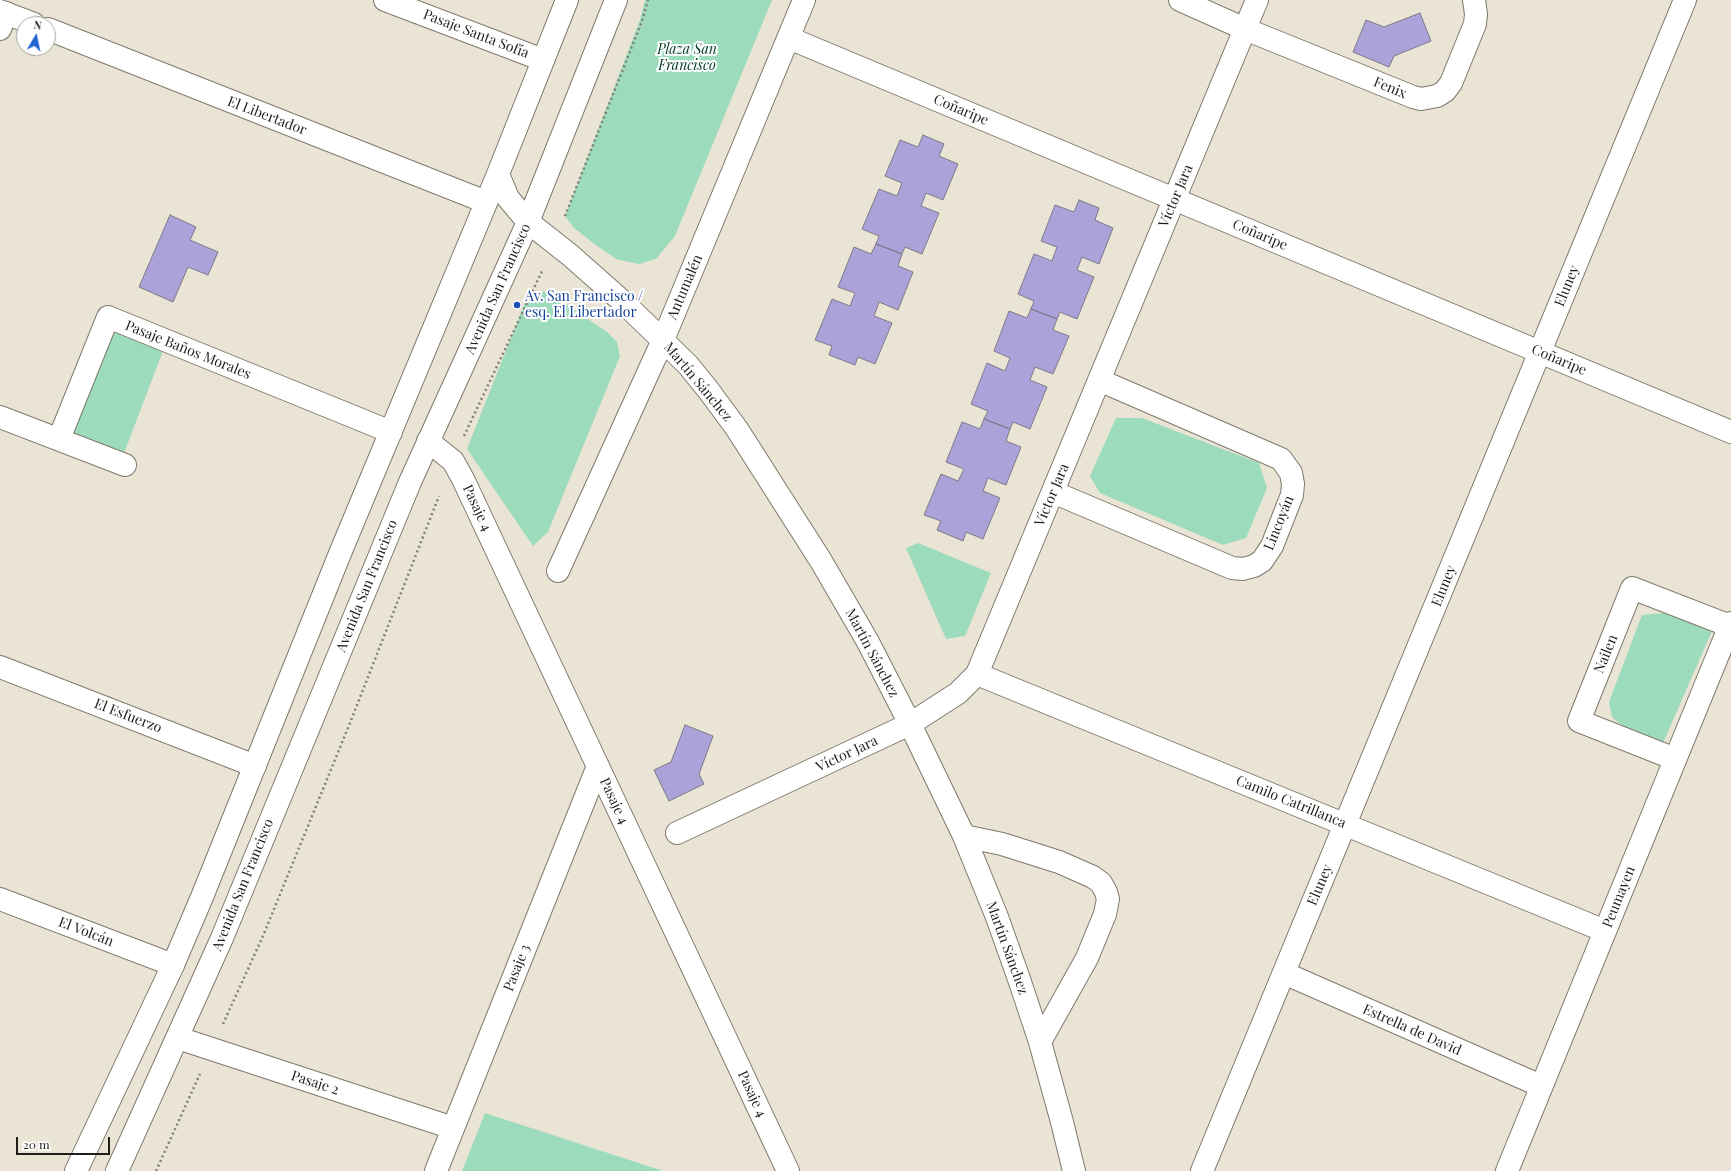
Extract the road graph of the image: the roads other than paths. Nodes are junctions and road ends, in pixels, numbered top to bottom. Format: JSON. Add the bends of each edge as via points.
{"nodes":[{"id":1,"x":385,"y":0,"type":"edge"},
{"id":2,"x":567,"y":0,"type":"edge"},
{"id":3,"x":616,"y":0,"type":"edge"},
{"id":4,"x":804,"y":0,"type":"edge"},
{"id":5,"x":1180,"y":0,"type":"edge"},
{"id":6,"x":1257,"y":0,"type":"edge"},
{"id":7,"x":1474,"y":0,"type":"edge"},
{"id":8,"x":1685,"y":0,"type":"edge"},
{"id":9,"x":2,"y":17,"type":"edge"},
{"id":10,"x":16,"y":20,"type":"edge"},
{"id":11,"x":1245,"y":29,"type":"junction"},
{"id":12,"x":56,"y":33,"type":"edge"},
{"id":13,"x":789,"y":38,"type":"junction"},
{"id":14,"x":544,"y":60,"type":"junction"},
{"id":15,"x":498,"y":174,"type":"junction"},
{"id":16,"x":1175,"y":199,"type":"junction"},
{"id":17,"x":486,"y":202,"type":"junction"},
{"id":18,"x":528,"y":222,"type":"junction"},
{"id":19,"x":663,"y":340,"type":"junction"},
{"id":20,"x":1540,"y":352,"type":"junction"},
{"id":21,"x":1099,"y":380,"type":"junction"},
{"id":22,"x":0,"y":417,"type":"edge"},
{"id":23,"x":391,"y":432,"type":"junction"},
{"id":24,"x":1731,"y":432,"type":"edge"},
{"id":25,"x":59,"y":439,"type":"junction"},
{"id":26,"x":428,"y":441,"type":"junction"},
{"id":27,"x":125,"y":465,"type":"dead end"},
{"id":28,"x":1053,"y":492,"type":"junction"},
{"id":29,"x":558,"y":571,"type":"dead end"},
{"id":30,"x":1730,"y":625,"type":"edge"},
{"id":31,"x":0,"y":667,"type":"edge"},
{"id":32,"x":977,"y":674,"type":"junction"},
{"id":33,"x":910,"y":724,"type":"junction"},
{"id":34,"x":1675,"y":759,"type":"junction"},
{"id":35,"x":255,"y":766,"type":"junction"},
{"id":36,"x":598,"y":766,"type":"junction"},
{"id":37,"x":1346,"y":824,"type":"junction"},
{"id":38,"x":677,"y":833,"type":"dead end"},
{"id":39,"x":964,"y":836,"type":"junction"},
{"id":40,"x":0,"y":898,"type":"edge"},
{"id":41,"x":1605,"y":931,"type":"junction"},
{"id":42,"x":173,"y":965,"type":"junction"},
{"id":43,"x":1284,"y":973,"type":"junction"},
{"id":44,"x":178,"y":1038,"type":"junction"},
{"id":45,"x":1040,"y":1042,"type":"junction"},
{"id":46,"x":1541,"y":1086,"type":"junction"},
{"id":47,"x":453,"y":1128,"type":"junction"},
{"id":48,"x":76,"y":1171,"type":"edge"},
{"id":49,"x":117,"y":1171,"type":"edge"},
{"id":50,"x":436,"y":1171,"type":"edge"},
{"id":51,"x":788,"y":1171,"type":"edge"},
{"id":52,"x":1074,"y":1171,"type":"edge"},
{"id":53,"x":1202,"y":1171,"type":"edge"},
{"id":54,"x":1506,"y":1171,"type":"edge"}],
"edges":[{"from":1,"to":14,"type":"street","name":"Pasaje Santa Sofía"},
{"from":2,"to":14,"type":"street"},
{"from":3,"to":18,"type":"street","name":"Avenida San Francisco"},
{"from":4,"to":13,"type":"street","name":"Antumalén"},
{"from":5,"to":11,"type":"street","name":"Fenix"},
{"from":6,"to":11,"type":"street","name":"Víctor Jara"},
{"from":7,"to":11,"type":"street","name":"Fenix","via":[[1475,24],[1451,83],[1445,91],[1429,98],[1413,97]]},
{"from":8,"to":20,"type":"street","name":"Eluney"},
{"from":9,"to":10,"type":"street"},
{"from":11,"to":16,"type":"street","name":"Víctor Jara"},
{"from":12,"to":17,"type":"street","name":"El Libertador"},
{"from":13,"to":16,"type":"street","name":"Coñaripe"},
{"from":13,"to":19,"type":"street","name":"Antumalén"},
{"from":14,"to":15,"type":"street"},
{"from":15,"to":17,"type":"street"},
{"from":15,"to":18,"type":"street","name":"Martín Sánchez","via":[[508,198]]},
{"from":16,"to":20,"type":"street","name":"Coñaripe"},
{"from":16,"to":21,"type":"street","name":"Víctor Jara"},
{"from":17,"to":23,"type":"street"},
{"from":18,"to":19,"type":"street","name":"Martín Sánchez","via":[[622,301]]},
{"from":18,"to":26,"type":"street","name":"Avenida San Francisco"},
{"from":19,"to":29,"type":"street","name":"Antumalén"},
{"from":19,"to":33,"type":"street","name":"Martín Sánchez","via":[[710,391],[793,516],[868,642]]},
{"from":20,"to":24,"type":"street","name":"Coñaripe"},
{"from":20,"to":37,"type":"street","name":"Eluney"},
{"from":21,"to":28,"type":"street","name":"Víctor Jara"},
{"from":21,"to":28,"type":"street","name":"Lincoyán","via":[[1281,459],[1291,473],[1292,495],[1272,546],[1262,561],[1254,566],[1232,568]]},
{"from":22,"to":25,"type":"street"},
{"from":23,"to":25,"type":"street","name":"Pasaje Baños Morales","via":[[108,317]]},
{"from":23,"to":35,"type":"street"},
{"from":25,"to":27,"type":"street"},
{"from":26,"to":36,"type":"street","name":"Pasaje 4","via":[[453,461],[463,479]]},
{"from":26,"to":44,"type":"street","name":"Avenida San Francisco"},
{"from":28,"to":32,"type":"street","name":"Víctor Jara"},
{"from":30,"to":34,"type":"street","name":"Peumayen"},
{"from":30,"to":34,"type":"street","name":"Nailen","via":[[1632,588],[1579,721]]},
{"from":31,"to":35,"type":"street","name":"El Esfuerzo"},
{"from":32,"to":33,"type":"street","name":"Víctor Jara","via":[[958,693]]},
{"from":32,"to":37,"type":"street","name":"Camilo Catrillanca"},
{"from":33,"to":38,"type":"street","name":"Víctor Jara"},
{"from":33,"to":39,"type":"street","name":"Martín Sánchez"},
{"from":34,"to":41,"type":"street","name":"Peumayen"},
{"from":35,"to":42,"type":"street"},
{"from":36,"to":47,"type":"street","name":"Pasaje 3"},
{"from":36,"to":51,"type":"street","name":"Pasaje 4"},
{"from":37,"to":41,"type":"street","name":"Camilo Catrillanca"},
{"from":37,"to":43,"type":"street","name":"Eluney"},
{"from":39,"to":45,"type":"street","name":"Martín Sánchez","via":[[1020,979]]},
{"from":39,"to":45,"type":"street","via":[[1002,844],[1059,862],[1093,877],[1101,883],[1106,892],[1108,899],[1105,914],[1087,958]]},
{"from":40,"to":42,"type":"street","name":"El Volcán"},
{"from":41,"to":46,"type":"street","name":"Peumayen"},
{"from":42,"to":48,"type":"street"},
{"from":43,"to":46,"type":"street","name":"Estrella de David"},
{"from":43,"to":53,"type":"street","name":"Eluney"},
{"from":44,"to":47,"type":"street","name":"Pasaje 2"},
{"from":44,"to":49,"type":"street","name":"Avenida San Francisco"},
{"from":45,"to":52,"type":"street","name":"Martín Sánchez"},
{"from":46,"to":54,"type":"street","name":"Peumayen"},
{"from":47,"to":50,"type":"street","name":"Pasaje 3"}]}
